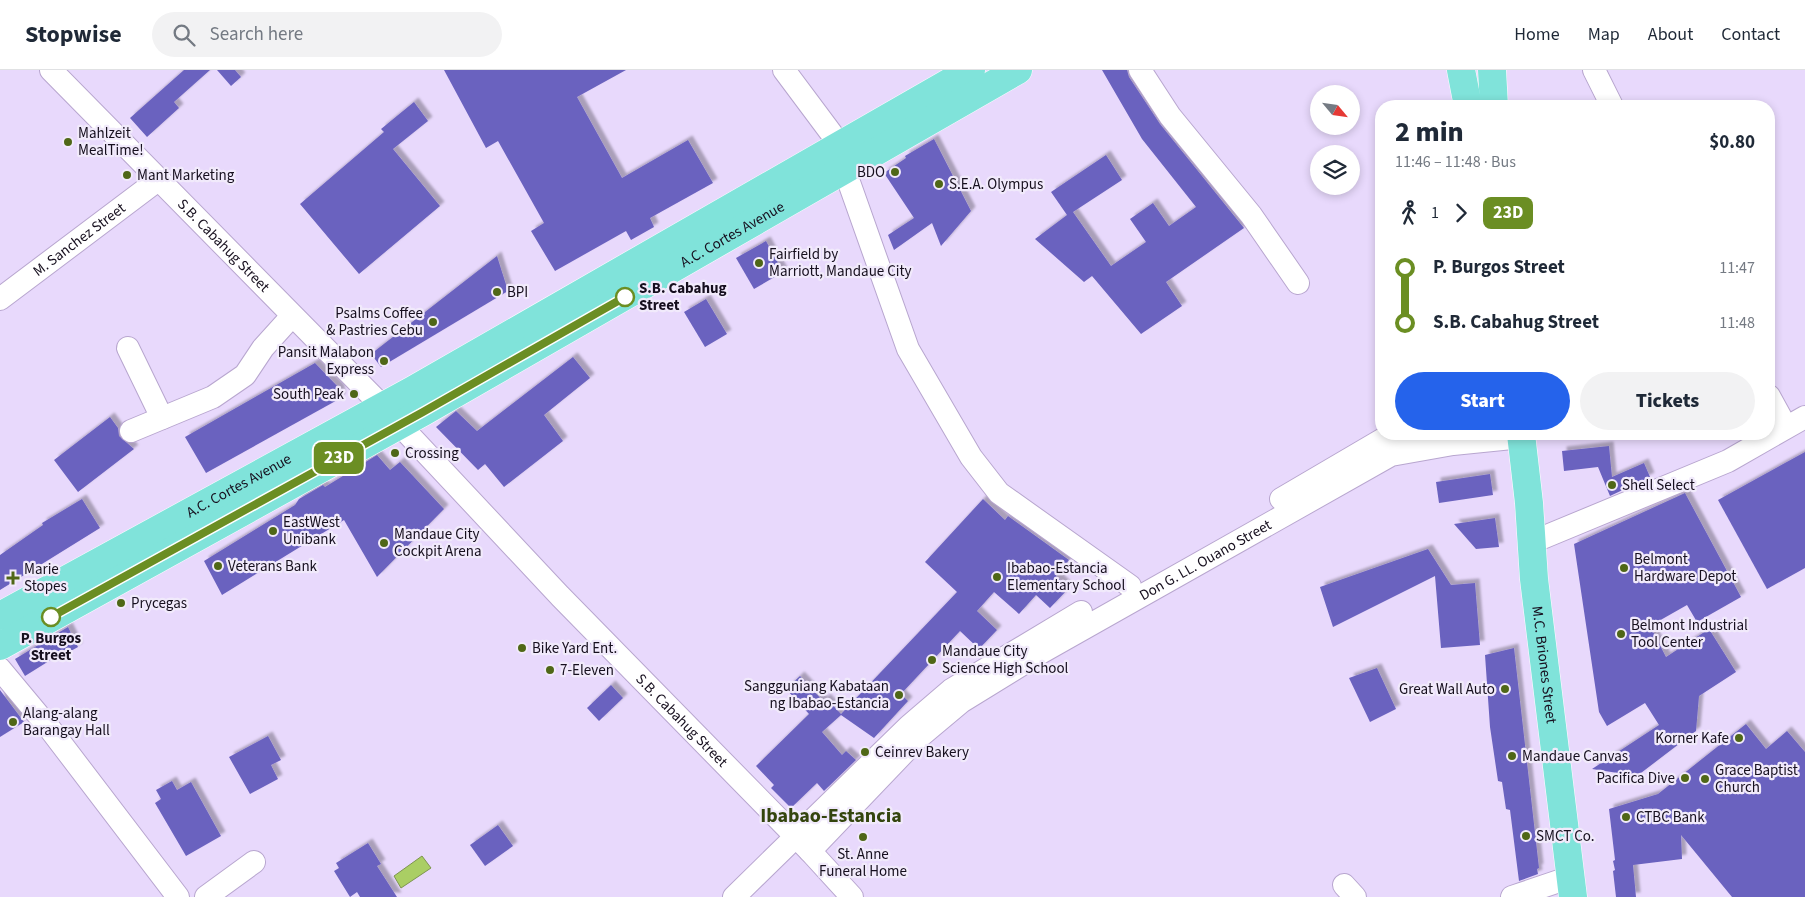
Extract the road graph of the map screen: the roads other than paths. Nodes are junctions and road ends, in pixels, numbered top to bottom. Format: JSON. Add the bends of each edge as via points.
{"nodes":[{"id":1,"x":51,"y":70,"type":"edge"},
{"id":2,"x":784,"y":70,"type":"edge"},
{"id":3,"x":971,"y":70,"type":"edge"},
{"id":4,"x":1018,"y":70,"type":"edge"},
{"id":5,"x":1140,"y":70,"type":"edge"},
{"id":6,"x":1461,"y":70,"type":"edge"},
{"id":7,"x":1594,"y":70,"type":"edge"},
{"id":8,"x":1483,"y":92,"type":"edge"},
{"id":9,"x":1609,"y":100,"type":"edge"},
{"id":10,"x":839,"y":155,"type":"junction"},
{"id":11,"x":158,"y":180,"type":"junction"},
{"id":12,"x":1298,"y":283,"type":"dead end"},
{"id":13,"x":0,"y":300,"type":"edge"},
{"id":14,"x":292,"y":317,"type":"junction"},
{"id":15,"x":128,"y":348,"type":"dead end"},
{"id":16,"x":1775,"y":402,"type":"edge"},
{"id":17,"x":390,"y":416,"type":"junction"},
{"id":18,"x":162,"y":418,"type":"junction"},
{"id":19,"x":1796,"y":422,"type":"edge"},
{"id":20,"x":131,"y":431,"type":"dead end"},
{"id":21,"x":1775,"y":434,"type":"edge"},
{"id":22,"x":1383,"y":440,"type":"edge"},
{"id":23,"x":1483,"y":440,"type":"edge"},
{"id":24,"x":1522,"y":440,"type":"edge"},
{"id":25,"x":1765,"y":440,"type":"edge"},
{"id":26,"x":1245,"y":529,"type":"junction"},
{"id":27,"x":182,"y":530,"type":"junction"},
{"id":28,"x":1530,"y":543,"type":"junction"},
{"id":29,"x":1130,"y":586,"type":"junction"},
{"id":30,"x":0,"y":616,"type":"edge"},
{"id":31,"x":1072,"y":626,"type":"junction"},
{"id":32,"x":0,"y":646,"type":"edge"},
{"id":33,"x":0,"y":669,"type":"edge"},
{"id":34,"x":803,"y":844,"type":"junction"},
{"id":35,"x":254,"y":862,"type":"dead end"},
{"id":36,"x":1572,"y":887,"type":"edge"},
{"id":37,"x":178,"y":897,"type":"edge"},
{"id":38,"x":206,"y":897,"type":"edge"},
{"id":39,"x":734,"y":897,"type":"edge"},
{"id":40,"x":852,"y":897,"type":"edge"},
{"id":41,"x":1512,"y":897,"type":"edge"}],
"edges":[{"from":1,"to":11,"type":"street","name":"S.B. Cabahug Street"},
{"from":2,"to":10,"type":"street"},
{"from":3,"to":10,"type":"main road","name":"A.C. Cortes Avenue"},
{"from":4,"to":10,"type":"main road","name":"A.C. Cortes Avenue"},
{"from":5,"to":12,"type":"street","via":[[1170,116],[1251,215]]},
{"from":6,"to":8,"type":"main road"},
{"from":7,"to":9,"type":"street"},
{"from":10,"to":17,"type":"main road","name":"A.C. Cortes Avenue"},
{"from":10,"to":29,"type":"street","via":[[908,349],[971,457],[999,493]]},
{"from":11,"to":13,"type":"street","name":"M. Sanchez Street"},
{"from":11,"to":14,"type":"street","name":"S.B. Cabahug Street"},
{"from":14,"to":17,"type":"street","name":"S.B. Cabahug Street"},
{"from":14,"to":18,"type":"street","via":[[263,348],[245,375],[213,397]]},
{"from":15,"to":18,"type":"street"},
{"from":16,"to":19,"type":"street"},
{"from":17,"to":27,"type":"main road","name":"A.C. Cortes Avenue"},
{"from":17,"to":34,"type":"street","name":"S.B. Cabahug Street","via":[[560,596]]},
{"from":18,"to":20,"type":"street"},
{"from":19,"to":21,"type":"street"},
{"from":22,"to":26,"type":"street","name":"Don G. LL. Ouano Street"},
{"from":23,"to":26,"type":"street","name":"Don G. LL. Ouano Street","via":[[1391,455]]},
{"from":24,"to":28,"type":"main road","name":"M.C. Briones Street"},
{"from":25,"to":28,"type":"street","via":[[1728,461]]},
{"from":26,"to":29,"type":"street","name":"Don G. LL. Ouano Street"},
{"from":26,"to":31,"type":"street","name":"Don G. LL. Ouano Street"},
{"from":27,"to":30,"type":"main road","name":"A.C. Cortes Avenue"},
{"from":27,"to":32,"type":"main road","name":"A.C. Cortes Avenue"},
{"from":28,"to":36,"type":"main road","name":"M.C. Briones Street"},
{"from":29,"to":31,"type":"street","name":"Don G. LL. Ouano Street"},
{"from":31,"to":34,"type":"street","name":"Don G. LL. Ouano Street","via":[[914,732]]},
{"from":33,"to":37,"type":"street"},
{"from":34,"to":39,"type":"street","name":"Don G. LL. Ouano Street"},
{"from":34,"to":40,"type":"street","name":"S.B. Cabahug Street"},
{"from":35,"to":38,"type":"street"},
{"from":36,"to":41,"type":"street"}]}
